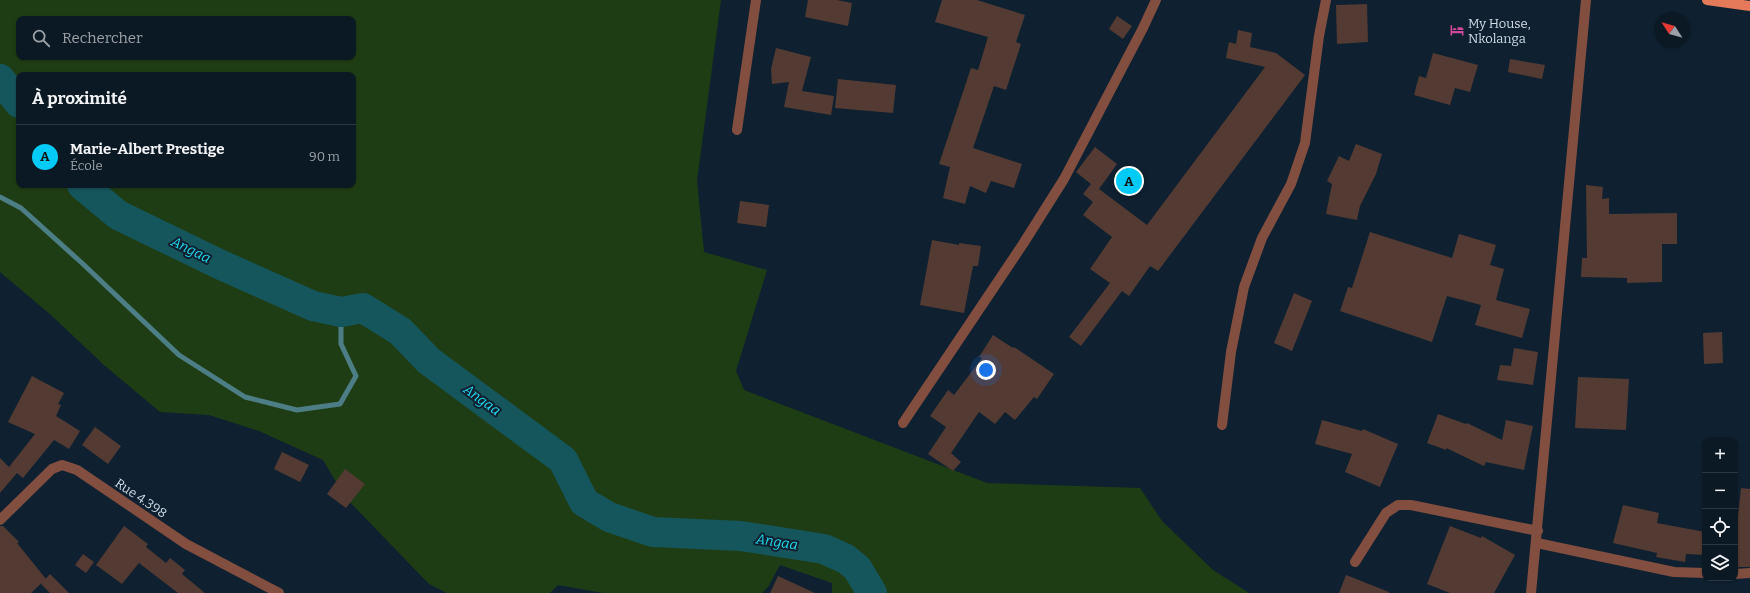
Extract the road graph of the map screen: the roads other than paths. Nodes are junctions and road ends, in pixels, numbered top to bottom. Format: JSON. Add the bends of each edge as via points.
{"nodes":[{"id":1,"x":756,"y":0,"type":"edge"},
{"id":2,"x":1156,"y":0,"type":"edge"},
{"id":3,"x":1326,"y":0,"type":"edge"},
{"id":4,"x":1586,"y":0,"type":"edge"},
{"id":5,"x":1707,"y":0,"type":"edge"},
{"id":6,"x":1750,"y":6,"type":"edge"},
{"id":7,"x":737,"y":130,"type":"dead end"},
{"id":8,"x":903,"y":422,"type":"dead end"},
{"id":9,"x":1222,"y":425,"type":"dead end"},
{"id":10,"x":0,"y":520,"type":"edge"},
{"id":11,"x":1538,"y":531,"type":"junction"},
{"id":12,"x":1537,"y":543,"type":"junction"},
{"id":13,"x":1355,"y":562,"type":"dead end"},
{"id":14,"x":1702,"y":573,"type":"edge"},
{"id":15,"x":1750,"y":573,"type":"edge"},
{"id":16,"x":1738,"y":574,"type":"edge"},
{"id":17,"x":279,"y":593,"type":"edge"},
{"id":18,"x":1531,"y":593,"type":"edge"}],
"edges":[{"from":1,"to":7,"type":"street"},
{"from":2,"to":8,"type":"street","via":[[1064,179]]},
{"from":3,"to":9,"type":"street","via":[[1305,143],[1291,184],[1262,238],[1244,287],[1231,352]]},
{"from":4,"to":11,"type":"street","via":[[1550,376]]},
{"from":5,"to":6,"type":"main road"},
{"from":10,"to":17,"type":"street","name":"Rue 4.398","via":[[52,469],[62,465],[76,470],[186,544]]},
{"from":11,"to":12,"type":"street"},
{"from":11,"to":13,"type":"street","via":[[1412,505],[1398,505],[1386,513]]},
{"from":12,"to":14,"type":"street","via":[[1674,572]]},
{"from":12,"to":18,"type":"street"},
{"from":15,"to":16,"type":"street"}]}
